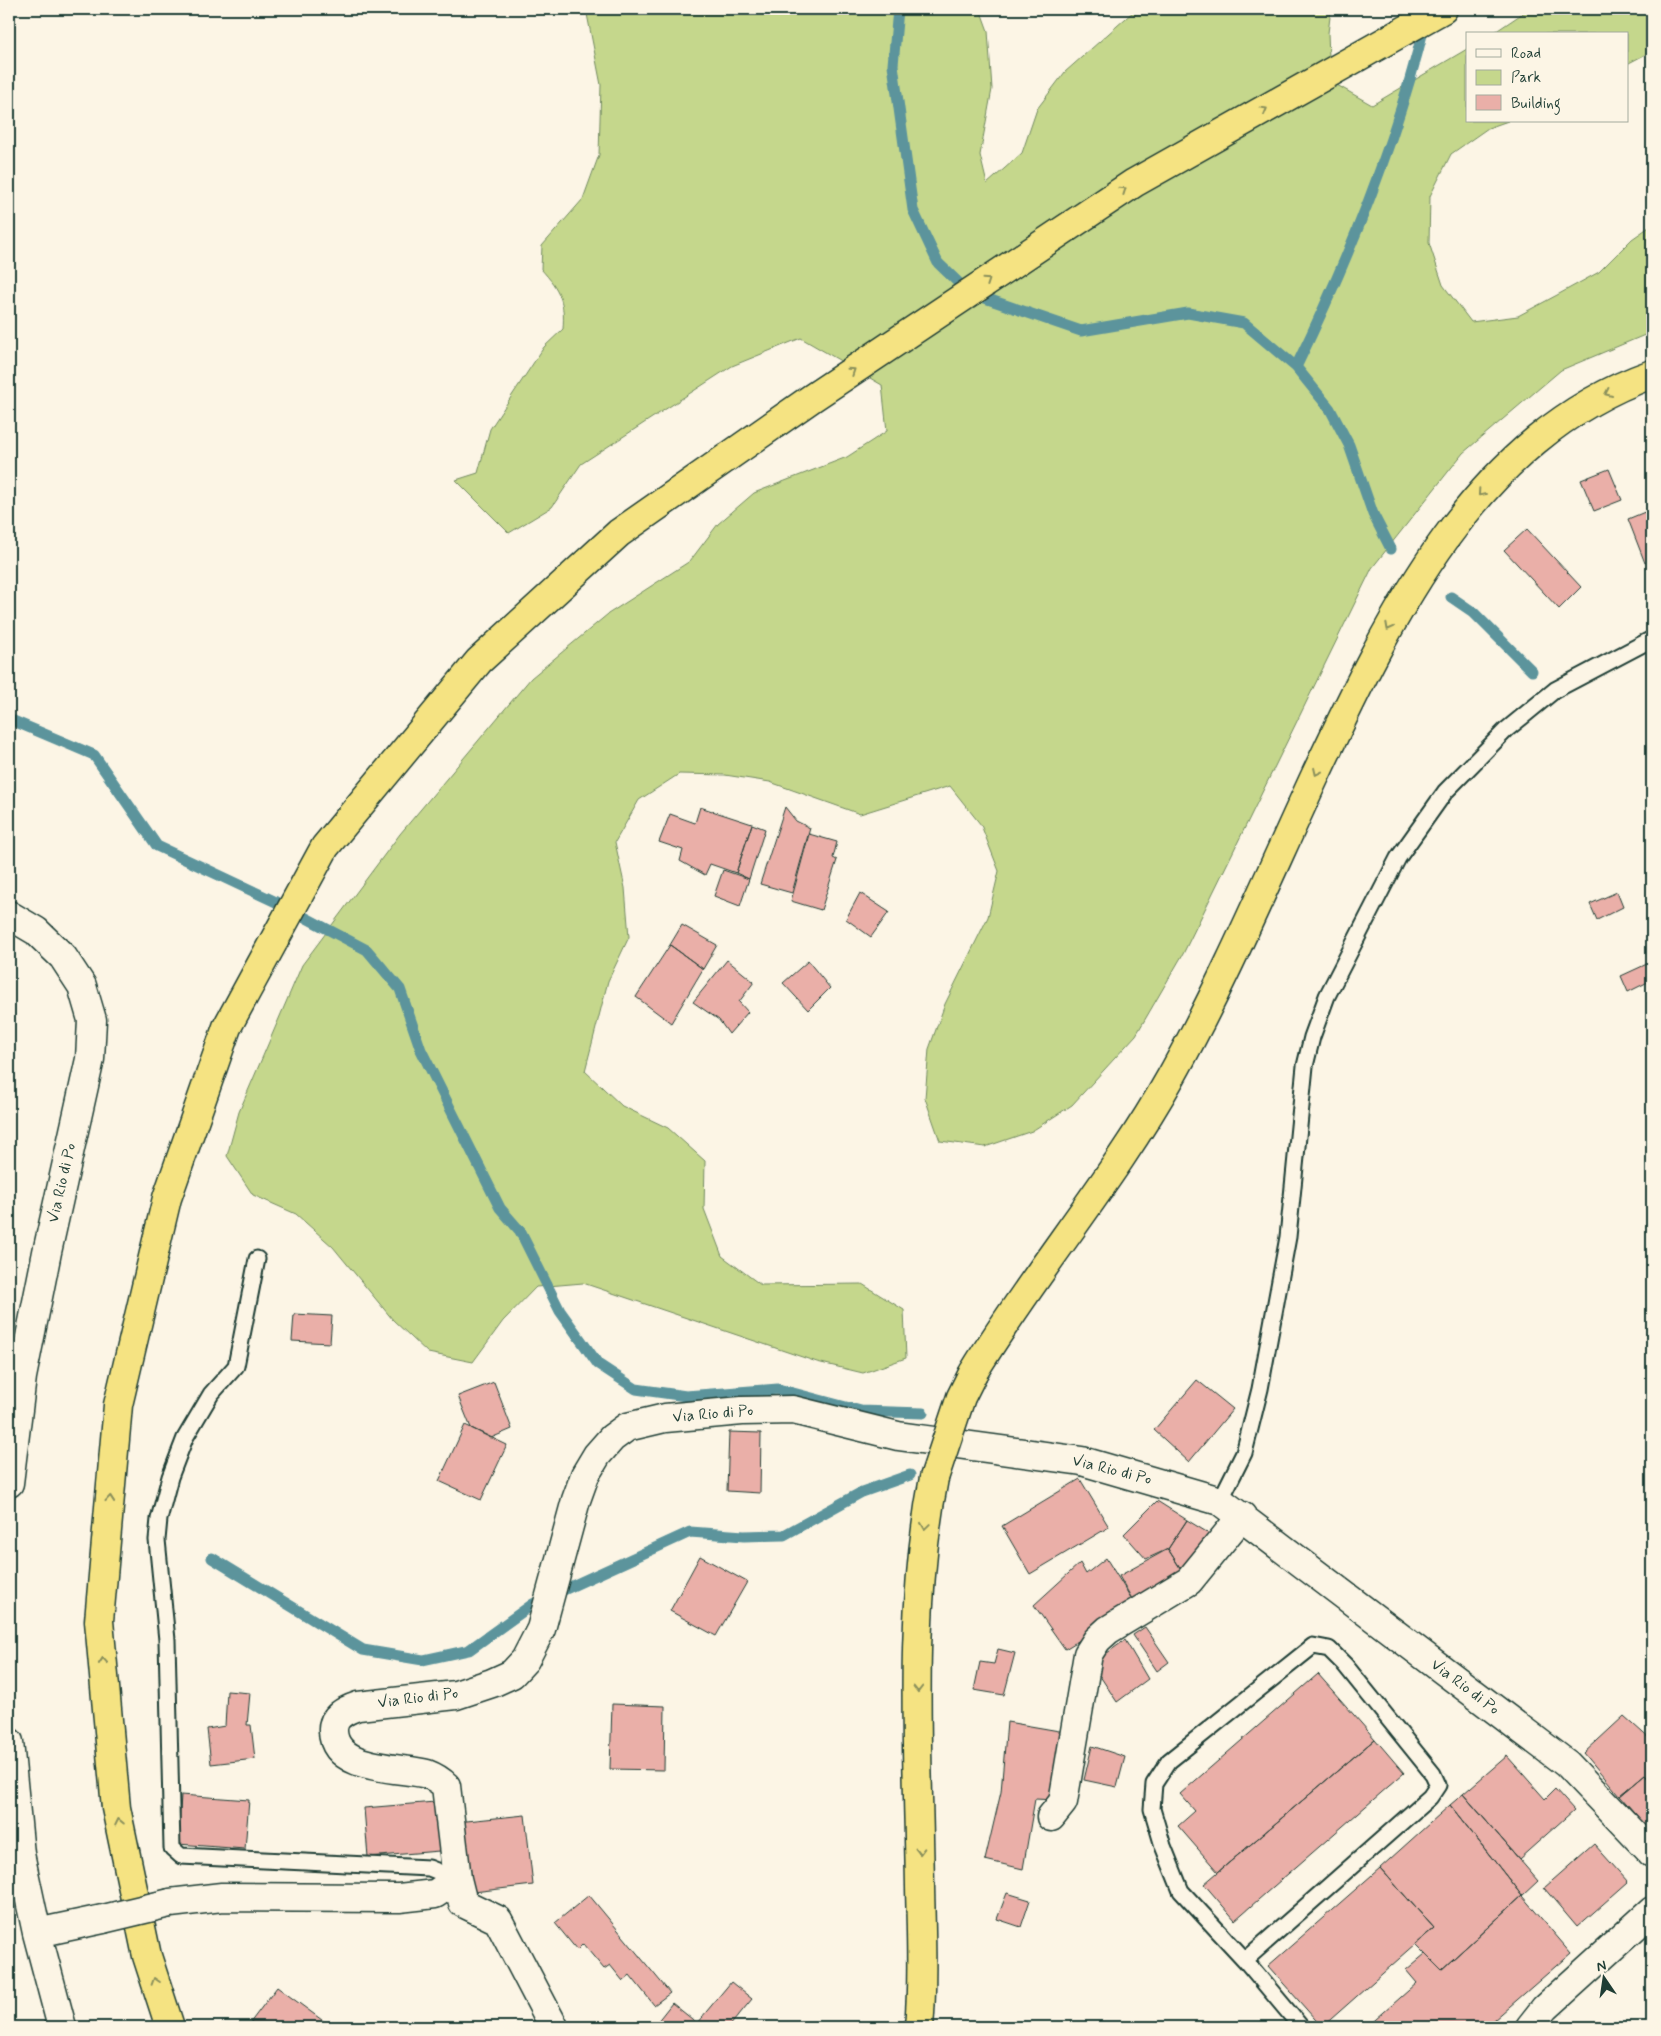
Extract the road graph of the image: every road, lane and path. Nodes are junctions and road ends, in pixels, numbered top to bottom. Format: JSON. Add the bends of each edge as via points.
{"nodes":[{"id":1,"x":1443,"y":9,"type":"edge"},
{"id":2,"x":1652,"y":374,"type":"edge"},
{"id":3,"x":1652,"y":640,"type":"edge"},
{"id":4,"x":9,"y":915,"type":"edge"},
{"id":5,"x":258,"y":1259,"type":"dead end"},
{"id":6,"x":9,"y":1483,"type":"edge"},
{"id":7,"x":1220,"y":1501,"type":"junction"},
{"id":8,"x":1242,"y":1516,"type":"junction"},
{"id":9,"x":9,"y":1742,"type":"edge"},
{"id":10,"x":1051,"y":1818,"type":"dead end"},
{"id":11,"x":1652,"y":1853,"type":"edge"},
{"id":12,"x":456,"y":1879,"type":"junction"},
{"id":13,"x":1652,"y":1911,"type":"edge"},
{"id":14,"x":37,"y":1933,"type":"junction"},
{"id":15,"x":1245,"y":1960,"type":"junction"},
{"id":16,"x":62,"y":2027,"type":"edge"},
{"id":17,"x":170,"y":2027,"type":"edge"},
{"id":18,"x":554,"y":2027,"type":"edge"},
{"id":19,"x":919,"y":2027,"type":"edge"},
{"id":20,"x":1301,"y":2027,"type":"edge"},
{"id":21,"x":1530,"y":2027,"type":"edge"}],
"edges":[{"from":17,"to":1,"type":"highway","one_way":true,"via":[[147,1956],[116,1808],[99,1621],[118,1405],[167,1198],[227,1027],[325,846],[479,661],[619,533],[812,398],[1134,183]]},
{"from":2,"to":19,"type":"highway","one_way":true,"bridge":true,"via":[[1601,396],[1569,416],[1506,465],[1459,519],[1423,569],[1360,684],[1173,1073],[1136,1135],[998,1332],[954,1413],[934,1478],[924,1527],[919,1592]]},
{"from":3,"to":7,"type":"lane","via":[[1555,690],[1506,730],[1445,792],[1398,858],[1327,996],[1305,1066],[1288,1237],[1260,1389],[1244,1453]]},
{"from":4,"to":6,"type":"street","name":"Via Rio di Po","via":[[36,931],[63,957],[82,986],[92,1020],[90,1059],[22,1377]]},
{"from":5,"to":12,"type":"lane","via":[[236,1366],[211,1394],[186,1438],[170,1477],[159,1519],[157,1540],[167,1640],[172,1848],[182,1856],[429,1868]]},
{"from":7,"to":8,"type":"street","name":"Via Rio di Po"},
{"from":7,"to":12,"type":"street","name":"Via Rio di Po","via":[[1082,1461],[898,1436],[793,1410],[742,1410],[665,1418],[627,1427],[612,1438],[585,1475],[541,1629],[525,1660],[512,1674],[456,1695],[358,1706],[347,1710],[334,1722],[335,1742],[357,1760],[368,1765],[427,1774],[446,1786]]},
{"from":8,"to":10,"type":"street","via":[[1189,1582],[1108,1630],[1088,1654],[1063,1802]]},
{"from":8,"to":11,"type":"street","name":"Via Rio di Po","via":[[1567,1764]]},
{"from":9,"to":14,"type":"street","via":[[20,1854]]},
{"from":12,"to":14,"type":"street","bridge":true,"via":[[435,1894],[399,1898],[222,1897],[170,1903]]},
{"from":12,"to":18,"type":"street","via":[[463,1903],[498,1920]]},
{"from":13,"to":21,"type":"street","via":[[1545,2008]]},
{"from":14,"to":16,"type":"street"},
{"from":15,"to":15,"type":"lane","via":[[1182,1891],[1152,1809],[1154,1784],[1169,1761],[1313,1646],[1329,1649],[1433,1774],[1438,1785],[1430,1797]]},
{"from":15,"to":20,"type":"lane"}]}
